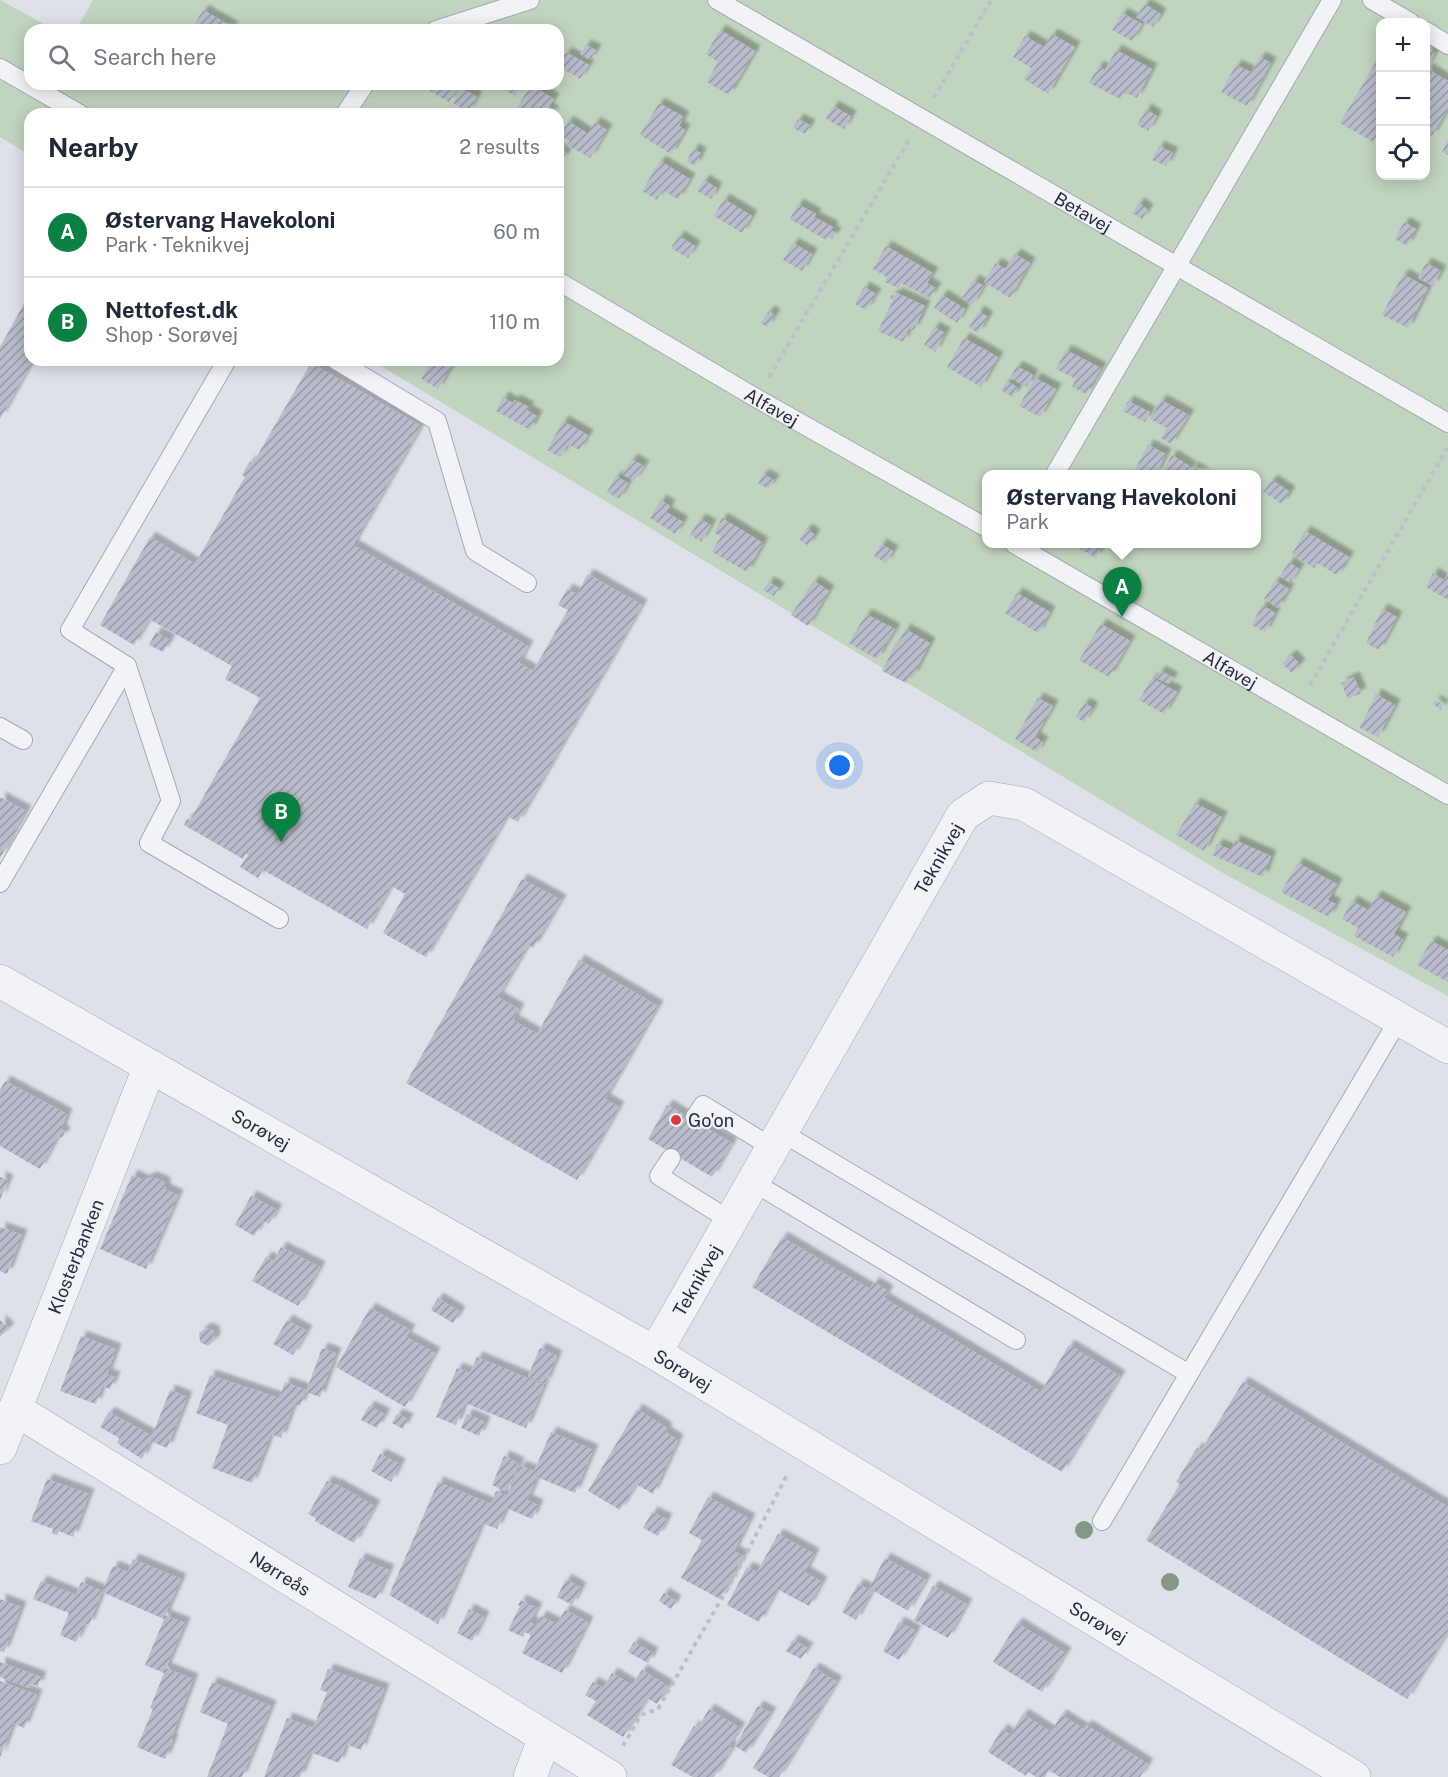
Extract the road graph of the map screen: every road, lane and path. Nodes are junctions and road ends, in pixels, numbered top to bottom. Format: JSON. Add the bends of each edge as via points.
{"nodes":[{"id":1,"x":530,"y":0,"type":"edge"},
{"id":2,"x":717,"y":0,"type":"edge"},
{"id":3,"x":991,"y":0,"type":"edge"},
{"id":4,"x":1332,"y":0,"type":"edge"},
{"id":5,"x":1372,"y":0,"type":"edge"},
{"id":6,"x":1403,"y":18,"type":"edge"},
{"id":7,"x":455,"y":24,"type":"edge"},
{"id":8,"x":1430,"y":34,"type":"edge"},
{"id":9,"x":1448,"y":45,"type":"edge"},
{"id":10,"x":0,"y":68,"type":"edge"},
{"id":11,"x":24,"y":82,"type":"edge"},
{"id":12,"x":38,"y":90,"type":"edge"},
{"id":13,"x":361,"y":90,"type":"edge"},
{"id":14,"x":70,"y":108,"type":"edge"},
{"id":15,"x":349,"y":108,"type":"edge"},
{"id":16,"x":921,"y":118,"type":"junction"},
{"id":17,"x":1177,"y":266,"type":"junction"},
{"id":18,"x":564,"y":285,"type":"edge"},
{"id":19,"x":224,"y":366,"type":"edge"},
{"id":20,"x":346,"y":366,"type":"edge"},
{"id":21,"x":756,"y":398,"type":"junction"},
{"id":22,"x":1448,"y":423,"type":"edge"},
{"id":23,"x":1448,"y":446,"type":"edge"},
{"id":24,"x":1056,"y":470,"type":"edge"},
{"id":25,"x":982,"y":525,"type":"edge"},
{"id":26,"x":1021,"y":548,"type":"edge"},
{"id":27,"x":527,"y":583,"type":"dead end"},
{"id":28,"x":127,"y":666,"type":"junction"},
{"id":29,"x":1297,"y":707,"type":"junction"},
{"id":30,"x":0,"y":728,"type":"edge"},
{"id":31,"x":23,"y":740,"type":"dead end"},
{"id":32,"x":1448,"y":795,"type":"edge"},
{"id":33,"x":0,"y":883,"type":"edge"},
{"id":34,"x":279,"y":919,"type":"dead end"},
{"id":35,"x":0,"y":981,"type":"edge"},
{"id":36,"x":1399,"y":1019,"type":"junction"},
{"id":37,"x":1448,"y":1047,"type":"edge"},
{"id":38,"x":150,"y":1066,"type":"junction"},
{"id":39,"x":695,"y":1117,"type":"dead end"},
{"id":40,"x":777,"y":1140,"type":"junction"},
{"id":41,"x":671,"y":1158,"type":"dead end"},
{"id":42,"x":753,"y":1182,"type":"junction"},
{"id":43,"x":731,"y":1221,"type":"junction"},
{"id":44,"x":1016,"y":1340,"type":"dead end"},
{"id":45,"x":655,"y":1353,"type":"junction"},
{"id":46,"x":1189,"y":1374,"type":"junction"},
{"id":47,"x":15,"y":1409,"type":"junction"},
{"id":48,"x":803,"y":1443,"type":"junction"},
{"id":49,"x":0,"y":1448,"type":"edge"},
{"id":50,"x":1102,"y":1521,"type":"dead end"},
{"id":51,"x":545,"y":1737,"type":"junction"},
{"id":52,"x":608,"y":1776,"type":"edge"},
{"id":53,"x":530,"y":1777,"type":"edge"},
{"id":54,"x":1354,"y":1777,"type":"edge"}],
"edges":[{"from":1,"to":7,"type":"lane"},
{"from":2,"to":16,"type":"lane","name":"Betavej"},
{"from":3,"to":16,"type":"path"},
{"from":4,"to":17,"type":"lane"},
{"from":5,"to":6,"type":"lane"},
{"from":8,"to":9,"type":"lane"},
{"from":10,"to":11,"type":"lane"},
{"from":12,"to":14,"type":"lane"},
{"from":13,"to":15,"type":"lane"},
{"from":16,"to":17,"type":"lane","name":"Betavej"},
{"from":16,"to":21,"type":"path"},
{"from":17,"to":22,"type":"lane","name":"Betavej"},
{"from":17,"to":24,"type":"lane"},
{"from":18,"to":21,"type":"lane","name":"Alfavej"},
{"from":19,"to":28,"type":"lane","via":[[70,630]]},
{"from":20,"to":27,"type":"lane","via":[[437,421],[475,551]]},
{"from":21,"to":25,"type":"lane","name":"Alfavej"},
{"from":23,"to":29,"type":"path"},
{"from":26,"to":29,"type":"lane","name":"Alfavej"},
{"from":28,"to":33,"type":"lane"},
{"from":28,"to":34,"type":"lane","via":[[171,801],[149,843]]},
{"from":29,"to":32,"type":"lane","name":"Alfavej"},
{"from":30,"to":31,"type":"lane"},
{"from":35,"to":38,"type":"street","name":"Sorøvej"},
{"from":36,"to":37,"type":"street","name":"Teknikvej"},
{"from":36,"to":40,"type":"street","name":"Teknikvej","via":[[1024,804],[989,798],[963,815]]},
{"from":36,"to":46,"type":"lane"},
{"from":38,"to":45,"type":"street","name":"Sorøvej"},
{"from":38,"to":47,"type":"street","name":"Klosterbanken"},
{"from":39,"to":40,"type":"lane","via":[[703,1105]]},
{"from":40,"to":42,"type":"street","name":"Teknikvej"},
{"from":40,"to":46,"type":"lane"},
{"from":41,"to":43,"type":"lane","via":[[659,1176]]},
{"from":42,"to":43,"type":"street","name":"Teknikvej"},
{"from":42,"to":44,"type":"lane"},
{"from":43,"to":45,"type":"street","name":"Teknikvej"},
{"from":45,"to":48,"type":"street","name":"Sorøvej"},
{"from":46,"to":50,"type":"lane"},
{"from":47,"to":49,"type":"street","name":"Klosterbanken"},
{"from":47,"to":51,"type":"street","name":"Nørreås"},
{"from":48,"to":52,"type":"path","via":[[738,1570],[658,1709],[641,1715]]},
{"from":48,"to":54,"type":"street","name":"Sorøvej"},
{"from":51,"to":52,"type":"street","name":"Nørreås"},
{"from":51,"to":53,"type":"street"}]}
